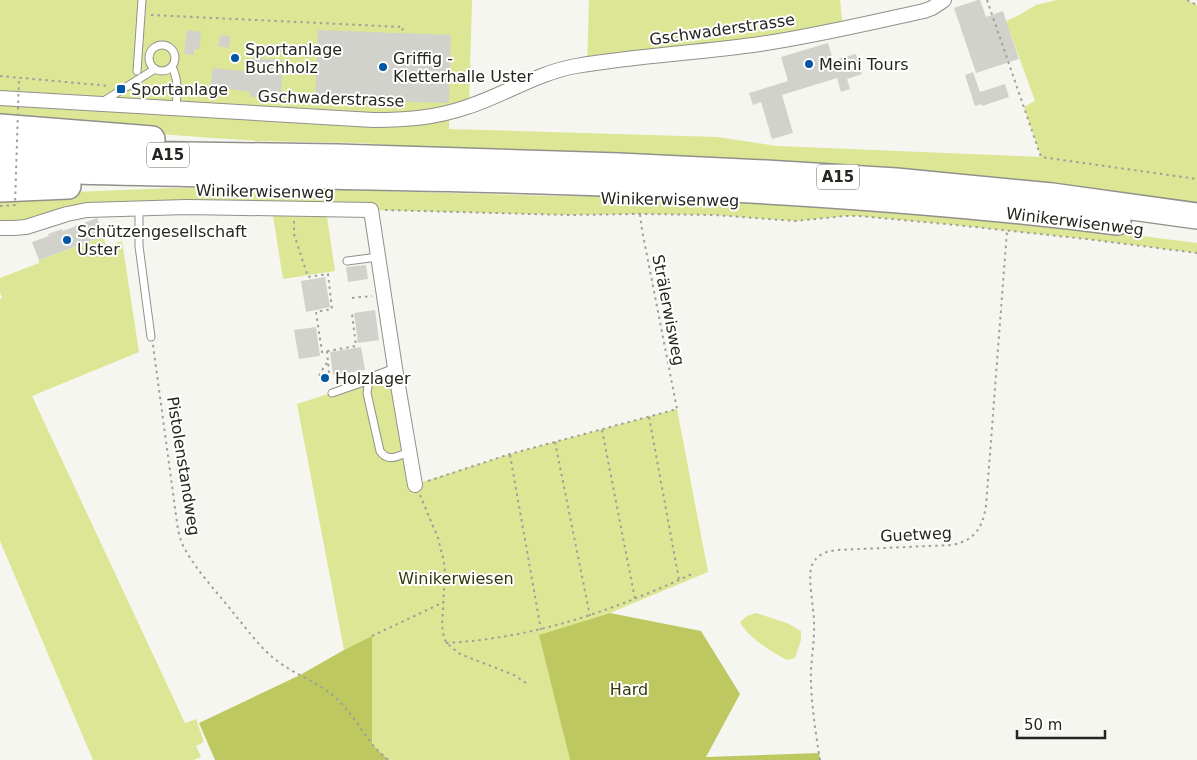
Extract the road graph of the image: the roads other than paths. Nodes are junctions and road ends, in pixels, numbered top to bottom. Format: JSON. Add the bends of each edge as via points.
{"nodes":[{"id":1,"x":142,"y":0,"type":"edge"},
{"id":2,"x":944,"y":0,"type":"edge"},
{"id":3,"x":138,"y":56,"type":"junction"},
{"id":4,"x":149,"y":57,"type":"junction"},
{"id":5,"x":172,"y":67,"type":"junction"},
{"id":6,"x":155,"y":69,"type":"junction"},
{"id":7,"x":137,"y":71,"type":"dead end"},
{"id":8,"x":0,"y":98,"type":"edge"},
{"id":9,"x":98,"y":105,"type":"junction"},
{"id":10,"x":176,"y":108,"type":"junction"},
{"id":11,"x":0,"y":127,"type":"edge"},
{"id":12,"x":0,"y":151,"type":"edge"},
{"id":13,"x":336,"y":157,"type":"junction"},
{"id":14,"x":0,"y":168,"type":"edge"},
{"id":15,"x":260,"y":176,"type":"junction"},
{"id":16,"x":0,"y":189,"type":"edge"},
{"id":17,"x":139,"y":209,"type":"junction"},
{"id":18,"x":1197,"y":216,"type":"edge"},
{"id":19,"x":0,"y":228,"type":"edge"},
{"id":20,"x":1197,"y":233,"type":"edge"},
{"id":21,"x":378,"y":257,"type":"junction"},
{"id":22,"x":347,"y":261,"type":"dead end"},
{"id":23,"x":152,"y":337,"type":"road end"},
{"id":24,"x":395,"y":368,"type":"junction"},
{"id":25,"x":371,"y":377,"type":"junction"},
{"id":26,"x":332,"y":393,"type":"road end"},
{"id":27,"x":410,"y":451,"type":"junction"},
{"id":28,"x":415,"y":485,"type":"road end"}],
"edges":[{"from":1,"to":3,"type":"lane"},
{"from":2,"to":10,"type":"street","name":"Gschwaderstrasse","via":[[924,11],[755,45],[576,66],[540,76],[449,113],[427,118],[373,120]]},
{"from":3,"to":4,"type":"lane"},
{"from":3,"to":7,"type":"lane"},
{"from":4,"to":5,"type":"lane","via":[[156,46],[165,45],[175,54]]},
{"from":4,"to":6,"type":"lane"},
{"from":5,"to":6,"type":"lane","via":[[164,71]]},
{"from":5,"to":10,"type":"lane","via":[[177,83]]},
{"from":6,"to":9,"type":"lane"},
{"from":8,"to":9,"type":"street","name":"Gschwaderstrasse"},
{"from":9,"to":10,"type":"street","name":"Gschwaderstrasse"},
{"from":11,"to":13,"type":"highway","via":[[320,148]]},
{"from":12,"to":13,"type":"highway","number":"A15"},
{"from":13,"to":18,"type":"highway","number":"A15","via":[[619,166],[896,181],[1052,196]]},
{"from":14,"to":15,"type":"highway","number":"A15"},
{"from":15,"to":16,"type":"highway","via":[[228,181]]},
{"from":15,"to":20,"type":"highway","number":"A15","via":[[470,179],[764,190],[1050,214]]},
{"from":17,"to":19,"type":"street","name":"Winikerwisenweg","via":[[87,210],[26,227]]},
{"from":17,"to":21,"type":"street","name":"Winikerwisenweg","via":[[371,210]]},
{"from":17,"to":23,"type":"lane","via":[[139,246]]},
{"from":21,"to":22,"type":"lane"},
{"from":21,"to":24,"type":"street"},
{"from":24,"to":25,"type":"lane"},
{"from":24,"to":27,"type":"street"},
{"from":25,"to":26,"type":"lane","via":[[361,384]]},
{"from":25,"to":27,"type":"lane","via":[[367,392],[380,451],[390,458]]},
{"from":27,"to":28,"type":"street"}]}
